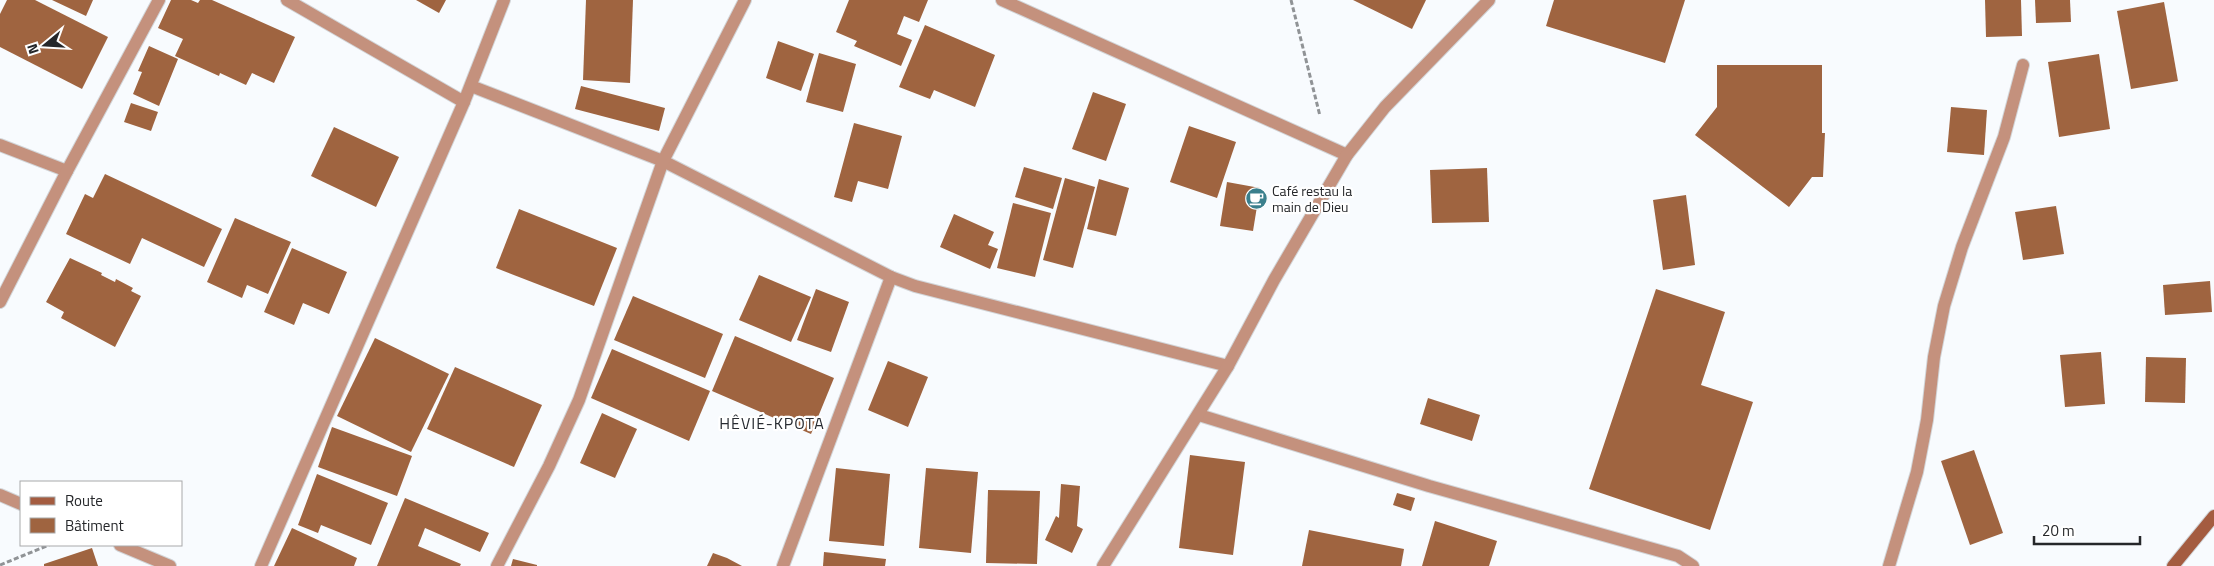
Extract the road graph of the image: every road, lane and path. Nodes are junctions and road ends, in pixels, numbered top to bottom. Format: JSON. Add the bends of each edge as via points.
{"nodes":[{"id":1,"x":159,"y":0,"type":"edge"},
{"id":2,"x":287,"y":0,"type":"edge"},
{"id":3,"x":504,"y":0,"type":"edge"},
{"id":4,"x":745,"y":0,"type":"edge"},
{"id":5,"x":1002,"y":0,"type":"edge"},
{"id":6,"x":1290,"y":0,"type":"edge"},
{"id":7,"x":1490,"y":0,"type":"edge"},
{"id":8,"x":2023,"y":65,"type":"dead end"},
{"id":9,"x":471,"y":86,"type":"junction"},
{"id":10,"x":464,"y":102,"type":"junction"},
{"id":11,"x":1327,"y":144,"type":"junction"},
{"id":12,"x":0,"y":145,"type":"edge"},
{"id":13,"x":1347,"y":155,"type":"junction"},
{"id":14,"x":663,"y":161,"type":"junction"},
{"id":15,"x":67,"y":171,"type":"junction"},
{"id":16,"x":891,"y":277,"type":"junction"},
{"id":17,"x":0,"y":302,"type":"edge"},
{"id":18,"x":1228,"y":366,"type":"junction"},
{"id":19,"x":1199,"y":415,"type":"junction"},
{"id":20,"x":0,"y":495,"type":"edge"},
{"id":21,"x":20,"y":504,"type":"edge"},
{"id":22,"x":2214,"y":516,"type":"edge"},
{"id":23,"x":47,"y":546,"type":"edge"},
{"id":24,"x":122,"y":546,"type":"edge"},
{"id":25,"x":1679,"y":561,"type":"edge"},
{"id":26,"x":0,"y":565,"type":"edge"},
{"id":27,"x":170,"y":566,"type":"edge"},
{"id":28,"x":261,"y":566,"type":"edge"},
{"id":29,"x":497,"y":566,"type":"edge"},
{"id":30,"x":783,"y":566,"type":"edge"},
{"id":31,"x":1103,"y":566,"type":"edge"},
{"id":32,"x":1693,"y":566,"type":"edge"},
{"id":33,"x":1889,"y":566,"type":"edge"},
{"id":34,"x":2173,"y":566,"type":"edge"}],
"edges":[{"from":1,"to":15,"type":"street"},
{"from":2,"to":10,"type":"street"},
{"from":3,"to":9,"type":"street"},
{"from":4,"to":14,"type":"street"},
{"from":5,"to":11,"type":"street"},
{"from":6,"to":11,"type":"path"},
{"from":7,"to":13,"type":"street","via":[[1386,107]]},
{"from":8,"to":33,"type":"street","via":[[2004,137],[1944,306],[1917,472]]},
{"from":9,"to":10,"type":"street"},
{"from":9,"to":14,"type":"street"},
{"from":10,"to":28,"type":"street"},
{"from":11,"to":13,"type":"street"},
{"from":12,"to":15,"type":"street"},
{"from":13,"to":18,"type":"street"},
{"from":14,"to":16,"type":"street"},
{"from":14,"to":29,"type":"street","via":[[579,400]]},
{"from":15,"to":17,"type":"street"},
{"from":16,"to":18,"type":"street","via":[[915,286]]},
{"from":16,"to":30,"type":"street"},
{"from":18,"to":19,"type":"street"},
{"from":19,"to":25,"type":"street"},
{"from":19,"to":31,"type":"street"},
{"from":20,"to":21,"type":"street"},
{"from":22,"to":34,"type":"main road"},
{"from":23,"to":26,"type":"path"},
{"from":24,"to":27,"type":"street"},
{"from":25,"to":32,"type":"street"}]}
